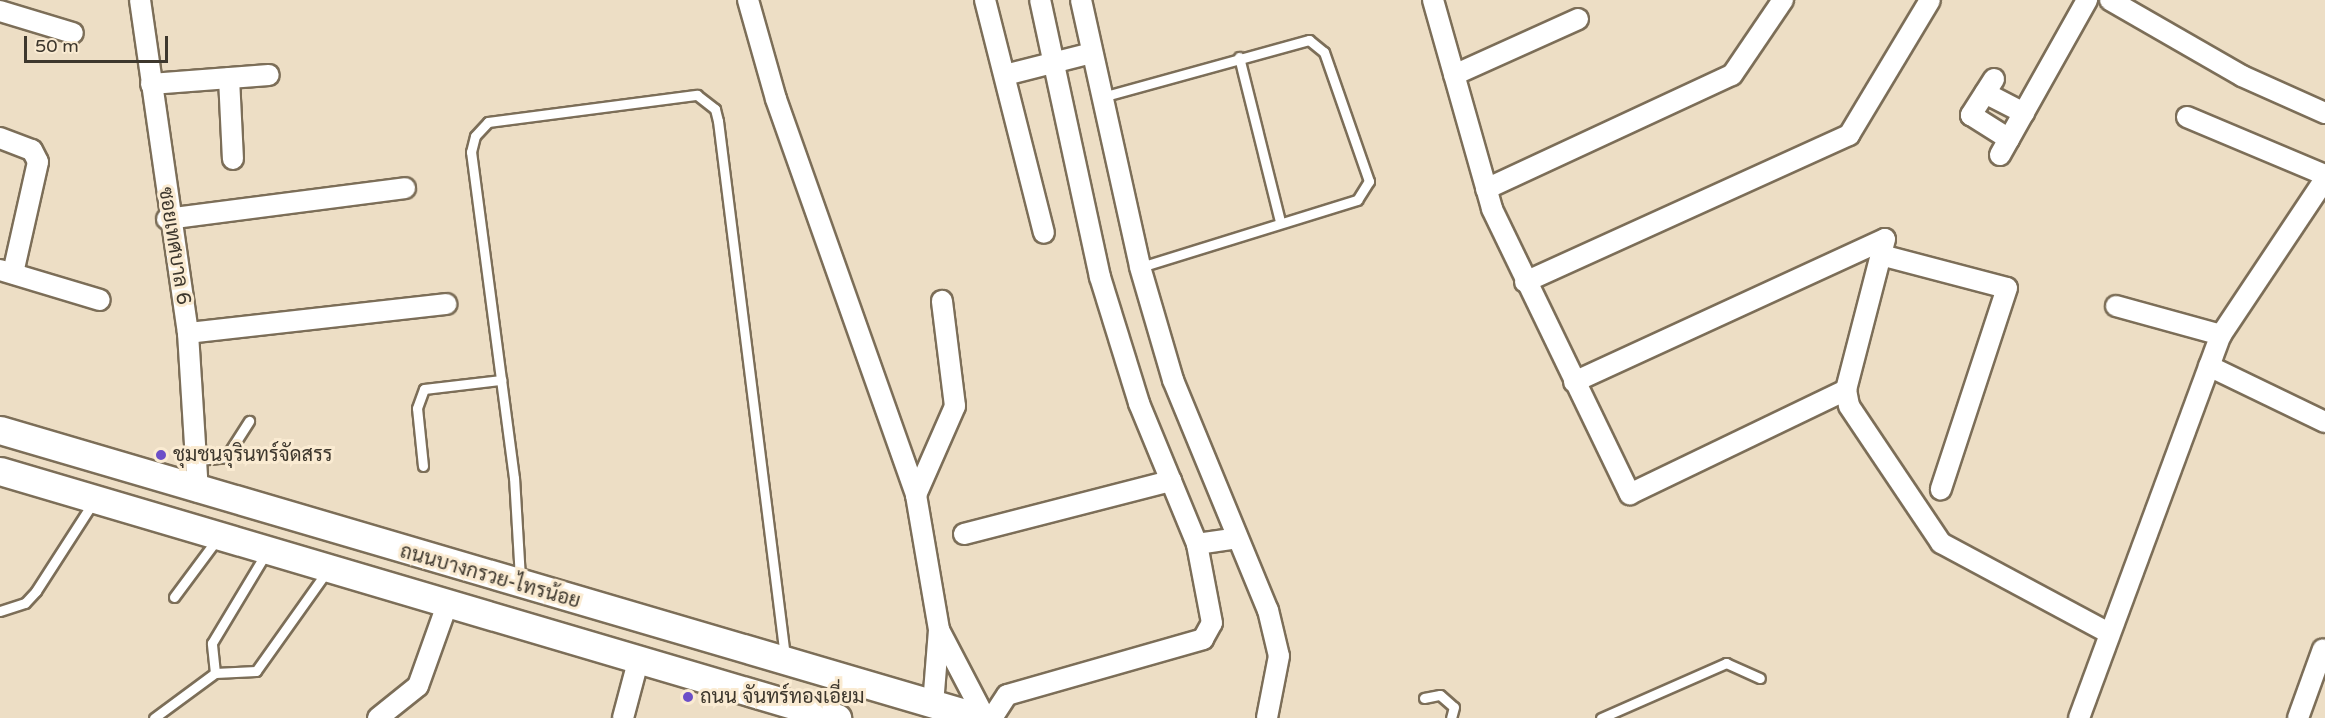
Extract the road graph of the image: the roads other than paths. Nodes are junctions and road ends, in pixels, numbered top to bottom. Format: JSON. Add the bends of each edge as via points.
{"nodes":[{"id":1,"x":140,"y":0,"type":"edge"},
{"id":2,"x":748,"y":0,"type":"edge"},
{"id":3,"x":985,"y":0,"type":"edge"},
{"id":4,"x":1040,"y":0,"type":"edge"},
{"id":5,"x":1081,"y":0,"type":"edge"},
{"id":6,"x":1433,"y":0,"type":"edge"},
{"id":7,"x":1783,"y":0,"type":"edge"},
{"id":8,"x":1930,"y":0,"type":"edge"},
{"id":9,"x":2087,"y":0,"type":"edge"},
{"id":10,"x":2110,"y":0,"type":"edge"},
{"id":11,"x":0,"y":11,"type":"edge"},
{"id":12,"x":1578,"y":19,"type":"dead end"},
{"id":13,"x":73,"y":33,"type":"dead end"},
{"id":14,"x":1092,"y":53,"type":"junction"},
{"id":15,"x":1239,"y":57,"type":"junction"},
{"id":16,"x":1054,"y":62,"type":"junction"},
{"id":17,"x":269,"y":75,"type":"dead end"},
{"id":18,"x":1005,"y":75,"type":"junction"},
{"id":19,"x":1454,"y":75,"type":"junction"},
{"id":20,"x":229,"y":78,"type":"junction"},
{"id":21,"x":151,"y":84,"type":"junction"},
{"id":22,"x":1102,"y":97,"type":"junction"},
{"id":23,"x":2024,"y":113,"type":"junction"},
{"id":24,"x":2325,"y":113,"type":"edge"},
{"id":25,"x":2187,"y":117,"type":"dead end"},
{"id":26,"x":0,"y":138,"type":"edge"},
{"id":27,"x":233,"y":159,"type":"dead end"},
{"id":28,"x":2325,"y":177,"type":"edge"},
{"id":29,"x":405,"y":188,"type":"dead end"},
{"id":30,"x":1485,"y":189,"type":"junction"},
{"id":31,"x":168,"y":219,"type":"junction"},
{"id":32,"x":1280,"y":221,"type":"junction"},
{"id":33,"x":1044,"y":233,"type":"dead end"},
{"id":34,"x":1881,"y":255,"type":"junction"},
{"id":35,"x":1140,"y":267,"type":"junction"},
{"id":36,"x":6,"y":272,"type":"edge"},
{"id":37,"x":1526,"y":282,"type":"junction"},
{"id":38,"x":100,"y":300,"type":"dead end"},
{"id":39,"x":942,"y":301,"type":"dead end"},
{"id":40,"x":446,"y":304,"type":"dead end"},
{"id":41,"x":2116,"y":306,"type":"dead end"},
{"id":42,"x":188,"y":333,"type":"junction"},
{"id":43,"x":2221,"y":335,"type":"junction"},
{"id":44,"x":2209,"y":366,"type":"junction"},
{"id":45,"x":501,"y":380,"type":"junction"},
{"id":46,"x":1574,"y":382,"type":"junction"},
{"id":47,"x":1846,"y":390,"type":"junction"},
{"id":48,"x":249,"y":421,"type":"dead end"},
{"id":49,"x":2325,"y":422,"type":"edge"},
{"id":50,"x":0,"y":430,"type":"edge"},
{"id":51,"x":199,"y":460,"type":"junction"},
{"id":52,"x":423,"y":466,"type":"dead end"},
{"id":53,"x":1,"y":474,"type":"edge"},
{"id":54,"x":1171,"y":481,"type":"junction"},
{"id":55,"x":1941,"y":489,"type":"dead end"},
{"id":56,"x":198,"y":492,"type":"junction"},
{"id":57,"x":916,"y":495,"type":"junction"},
{"id":58,"x":94,"y":501,"type":"junction"},
{"id":59,"x":964,"y":534,"type":"dead end"},
{"id":60,"x":219,"y":537,"type":"junction"},
{"id":61,"x":1238,"y":538,"type":"junction"},
{"id":62,"x":1197,"y":544,"type":"junction"},
{"id":63,"x":393,"y":548,"type":"junction"},
{"id":64,"x":267,"y":551,"type":"junction"},
{"id":65,"x":329,"y":568,"type":"junction"},
{"id":66,"x":383,"y":584,"type":"junction"},
{"id":67,"x":520,"y":586,"type":"junction"},
{"id":68,"x":174,"y":597,"type":"dead end"},
{"id":69,"x":448,"y":602,"type":"junction"},
{"id":70,"x":0,"y":611,"type":"edge"},
{"id":71,"x":939,"y":630,"type":"junction"},
{"id":72,"x":2109,"y":633,"type":"junction"},
{"id":73,"x":2323,"y":649,"type":"dead end"},
{"id":74,"x":785,"y":657,"type":"junction"},
{"id":75,"x":639,"y":658,"type":"junction"},
{"id":76,"x":215,"y":673,"type":"junction"},
{"id":77,"x":1760,"y":678,"type":"dead end"},
{"id":78,"x":1424,"y":698,"type":"dead end"},
{"id":79,"x":933,"y":705,"type":"junction"},
{"id":80,"x":758,"y":707,"type":"edge"},
{"id":81,"x":154,"y":718,"type":"edge"},
{"id":82,"x":378,"y":718,"type":"edge"},
{"id":83,"x":623,"y":718,"type":"edge"},
{"id":84,"x":837,"y":718,"type":"edge"},
{"id":85,"x":984,"y":718,"type":"edge"},
{"id":86,"x":992,"y":718,"type":"edge"},
{"id":87,"x":1267,"y":718,"type":"edge"},
{"id":88,"x":1451,"y":718,"type":"edge"},
{"id":89,"x":1601,"y":718,"type":"edge"},
{"id":90,"x":2079,"y":718,"type":"edge"},
{"id":91,"x":2298,"y":718,"type":"edge"}],
"edges":[{"from":1,"to":21,"type":"street","name":"ซอยเทศบาล 6"},
{"from":2,"to":57,"type":"street","via":[[791,143]]},
{"from":3,"to":18,"type":"street"},
{"from":4,"to":16,"type":"street"},
{"from":5,"to":14,"type":"street"},
{"from":6,"to":19,"type":"street"},
{"from":7,"to":30,"type":"street","via":[[1732,75]]},
{"from":8,"to":37,"type":"street","via":[[1849,135]]},
{"from":9,"to":23,"type":"street"},
{"from":10,"to":24,"type":"street","via":[[2242,76]]},
{"from":11,"to":13,"type":"street"},
{"from":12,"to":19,"type":"street"},
{"from":14,"to":16,"type":"street"},
{"from":14,"to":22,"type":"street"},
{"from":15,"to":22,"type":"lane"},
{"from":15,"to":32,"type":"lane"},
{"from":15,"to":32,"type":"lane","via":[[1309,40],[1320,46],[1368,181],[1357,200]]},
{"from":16,"to":18,"type":"street"},
{"from":16,"to":54,"type":"street","via":[[1100,277],[1139,403]]},
{"from":17,"to":20,"type":"street"},
{"from":18,"to":33,"type":"street"},
{"from":19,"to":30,"type":"street"},
{"from":20,"to":21,"type":"street"},
{"from":20,"to":27,"type":"street"},
{"from":21,"to":31,"type":"street","name":"ซอยเทศบาล 6"},
{"from":22,"to":35,"type":"street"},
{"from":23,"to":23,"type":"street","via":[[1989,86],[1971,116],[2005,147]]},
{"from":25,"to":28,"type":"street"},
{"from":26,"to":36,"type":"street","via":[[32,150],[38,162]]},
{"from":28,"to":43,"type":"street"},
{"from":29,"to":31,"type":"street"},
{"from":30,"to":37,"type":"street"},
{"from":31,"to":42,"type":"street","name":"ซอยเทศบาล 6"},
{"from":32,"to":35,"type":"lane"},
{"from":34,"to":46,"type":"street","via":[[1885,239]]},
{"from":34,"to":47,"type":"street"},
{"from":34,"to":55,"type":"street","via":[[2007,288]]},
{"from":35,"to":61,"type":"street","via":[[1173,381]]},
{"from":36,"to":38,"type":"street"},
{"from":37,"to":46,"type":"street"},
{"from":39,"to":57,"type":"street","via":[[955,406]]},
{"from":40,"to":42,"type":"street"},
{"from":41,"to":43,"type":"street"},
{"from":42,"to":51,"type":"street","name":"ซอยเทศบาล 6"},
{"from":43,"to":44,"type":"street"},
{"from":44,"to":49,"type":"street"},
{"from":44,"to":72,"type":"street"},
{"from":45,"to":52,"type":"lane","via":[[424,389],[417,408]]},
{"from":45,"to":67,"type":"lane"},
{"from":45,"to":74,"type":"lane","via":[[471,152],[480,127],[584,106],[679,96],[698,95],[710,103],[718,121]]},
{"from":46,"to":47,"type":"street","via":[[1630,494]]},
{"from":47,"to":72,"type":"street","via":[[1849,406],[1941,543]]},
{"from":48,"to":51,"type":"lane","via":[[226,457]]},
{"from":50,"to":56,"type":"main road","name":"ถนนบางกรวย-ไทรน้อย"},
{"from":51,"to":56,"type":"street","name":"ซอยเทศบาล 6"},
{"from":53,"to":58,"type":"main road","name":"ถนนบางกรวย-ไทรน้อย"},
{"from":54,"to":59,"type":"street"},
{"from":54,"to":62,"type":"street"},
{"from":56,"to":63,"type":"main road","name":"ถนนบางกรวย-ไทรน้อย"},
{"from":57,"to":71,"type":"street"},
{"from":58,"to":60,"type":"main road","name":"ถนนบางกรวย-ไทรน้อย"},
{"from":58,"to":70,"type":"lane","via":[[36,591],[18,607]]},
{"from":60,"to":64,"type":"main road","name":"ถนนบางกรวย-ไทรน้อย"},
{"from":60,"to":68,"type":"lane"},
{"from":61,"to":62,"type":"street"},
{"from":61,"to":87,"type":"street","via":[[1268,610],[1279,656]]},
{"from":62,"to":86,"type":"street","via":[[1212,623],[1203,639],[1007,695]]},
{"from":63,"to":66,"type":"main road"},
{"from":63,"to":67,"type":"main road","name":"ถนนบางกรวย-ไทรน้อย"},
{"from":64,"to":65,"type":"main road","name":"ถนนบางกรวย-ไทรน้อย"},
{"from":64,"to":76,"type":"lane","via":[[212,643]]},
{"from":65,"to":66,"type":"main road","name":"ถนนบางกรวย-ไทรน้อย"},
{"from":65,"to":76,"type":"lane","via":[[256,671]]},
{"from":66,"to":69,"type":"main road","name":"ถนนบางกรวย-ไทรน้อย"},
{"from":67,"to":74,"type":"main road","name":"ถนนบางกรวย-ไทรน้อย"},
{"from":69,"to":75,"type":"main road","name":"ถนนบางกรวย-ไทรน้อย"},
{"from":69,"to":82,"type":"street","via":[[426,674],[410,695]]},
{"from":71,"to":79,"type":"street"},
{"from":71,"to":85,"type":"street"},
{"from":72,"to":90,"type":"street"},
{"from":73,"to":91,"type":"street"},
{"from":74,"to":79,"type":"main road","name":"ถนนบางกรวย-ไทรน้อย"},
{"from":75,"to":80,"type":"main road","name":"ถนนบางกรวย-ไทรน้อย"},
{"from":75,"to":83,"type":"street"},
{"from":76,"to":81,"type":"lane"},
{"from":77,"to":89,"type":"lane","via":[[1726,663]]},
{"from":78,"to":88,"type":"lane","via":[[1440,695],[1454,707]]},
{"from":79,"to":85,"type":"main road","name":"ถนนบางกรวย-ไทรน้อย"},
{"from":80,"to":84,"type":"main road","name":"ถนนบางกรวย-ไทรน้อย"}]}
